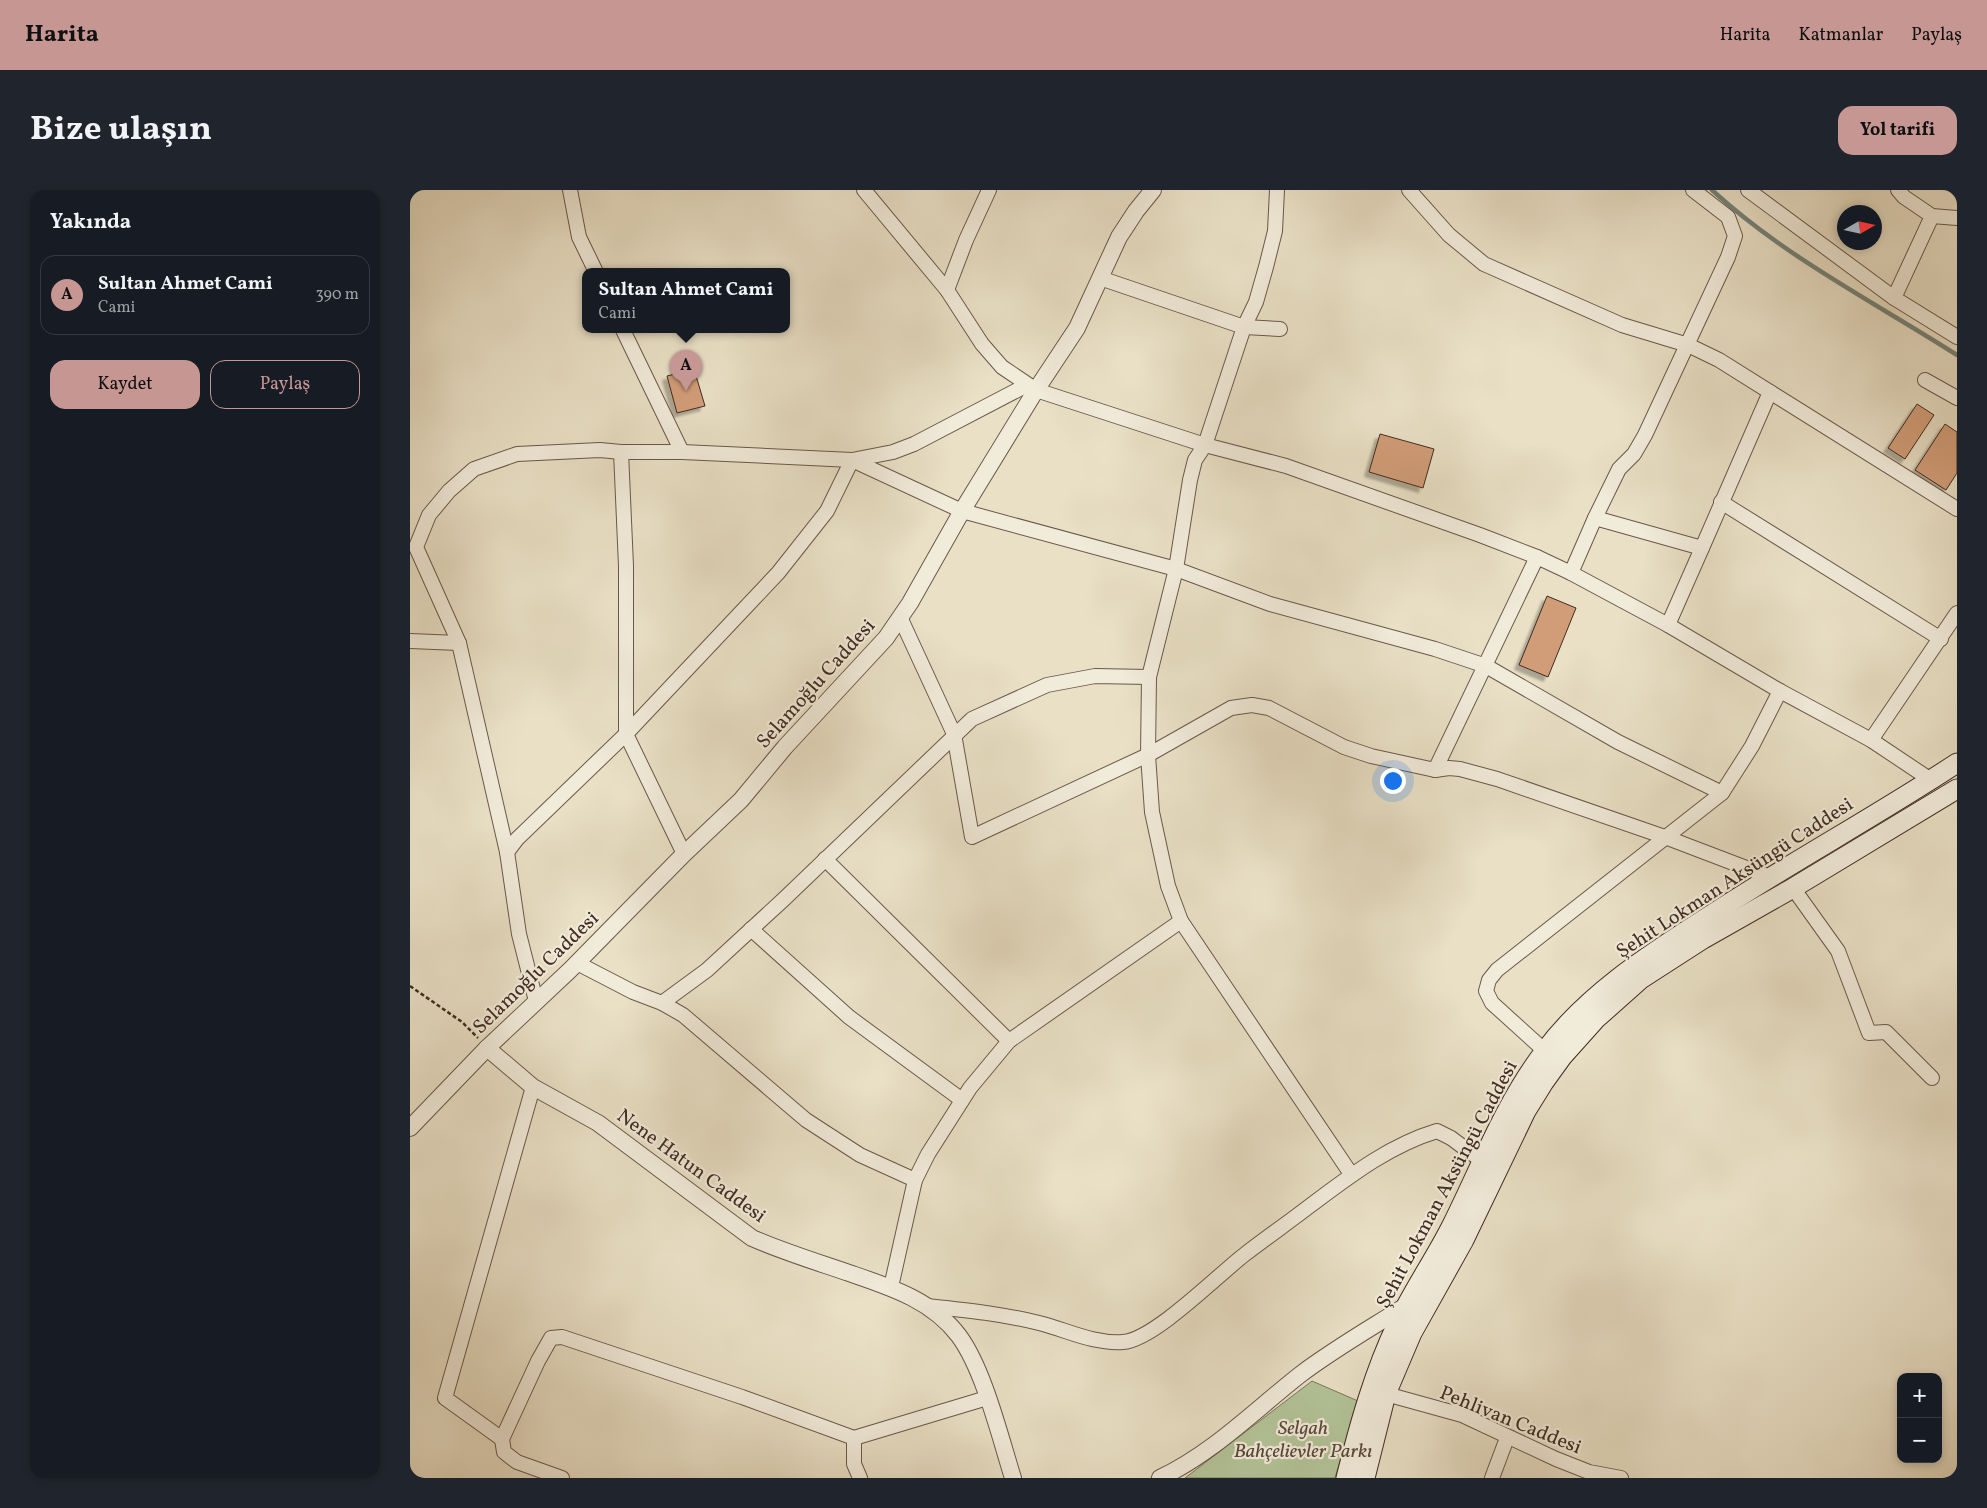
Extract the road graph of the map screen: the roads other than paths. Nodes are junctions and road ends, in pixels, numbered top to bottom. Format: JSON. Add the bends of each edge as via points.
{"nodes":[{"id":1,"x":570,"y":190,"type":"edge"},
{"id":2,"x":864,"y":190,"type":"edge"},
{"id":3,"x":989,"y":190,"type":"edge"},
{"id":4,"x":1153,"y":190,"type":"edge"},
{"id":5,"x":1277,"y":190,"type":"edge"},
{"id":6,"x":1409,"y":190,"type":"edge"},
{"id":7,"x":1692,"y":190,"type":"edge"},
{"id":8,"x":1748,"y":190,"type":"edge"},
{"id":9,"x":1898,"y":190,"type":"edge"},
{"id":10,"x":1932,"y":216,"type":"junction"},
{"id":11,"x":1957,"y":218,"type":"edge"},
{"id":12,"x":594,"y":268,"type":"edge"},
{"id":13,"x":1100,"y":278,"type":"junction"},
{"id":14,"x":947,"y":290,"type":"junction"},
{"id":15,"x":1894,"y":298,"type":"junction"},
{"id":16,"x":1244,"y":327,"type":"junction"},
{"id":17,"x":1280,"y":329,"type":"dead end"},
{"id":18,"x":624,"y":333,"type":"edge"},
{"id":19,"x":1957,"y":337,"type":"edge"},
{"id":20,"x":1688,"y":345,"type":"junction"},
{"id":21,"x":1925,"y":380,"type":"dead end"},
{"id":22,"x":1032,"y":388,"type":"junction"},
{"id":23,"x":1770,"y":392,"type":"junction"},
{"id":24,"x":1957,"y":398,"type":"edge"},
{"id":25,"x":1205,"y":444,"type":"junction"},
{"id":26,"x":621,"y":452,"type":"junction"},
{"id":27,"x":682,"y":452,"type":"junction"},
{"id":28,"x":852,"y":460,"type":"junction"},
{"id":29,"x":1721,"y":502,"type":"junction"},
{"id":30,"x":1957,"y":509,"type":"edge"},
{"id":31,"x":962,"y":511,"type":"junction"},
{"id":32,"x":1594,"y":518,"type":"junction"},
{"id":33,"x":413,"y":542,"type":"edge"},
{"id":34,"x":1702,"y":548,"type":"junction"},
{"id":35,"x":1537,"y":557,"type":"junction"},
{"id":36,"x":1176,"y":569,"type":"junction"},
{"id":37,"x":1571,"y":573,"type":"junction"},
{"id":38,"x":1957,"y":613,"type":"edge"},
{"id":39,"x":900,"y":618,"type":"junction"},
{"id":40,"x":1668,"y":625,"type":"junction"},
{"id":41,"x":1941,"y":639,"type":"junction"},
{"id":42,"x":410,"y":641,"type":"edge"},
{"id":43,"x":459,"y":643,"type":"junction"},
{"id":44,"x":1486,"y":666,"type":"junction"},
{"id":45,"x":1149,"y":678,"type":"junction"},
{"id":46,"x":1780,"y":691,"type":"junction"},
{"id":47,"x":626,"y":734,"type":"junction"},
{"id":48,"x":954,"y":734,"type":"junction"},
{"id":49,"x":1871,"y":740,"type":"junction"},
{"id":50,"x":1148,"y":755,"type":"junction"},
{"id":51,"x":1957,"y":763,"type":"edge"},
{"id":52,"x":1435,"y":770,"type":"junction"},
{"id":53,"x":1931,"y":780,"type":"junction"},
{"id":54,"x":1956,"y":792,"type":"edge"},
{"id":55,"x":1722,"y":794,"type":"junction"},
{"id":56,"x":1665,"y":837,"type":"junction"},
{"id":57,"x":507,"y":852,"type":"junction"},
{"id":58,"x":684,"y":854,"type":"junction"},
{"id":59,"x":825,"y":859,"type":"junction"},
{"id":60,"x":1770,"y":877,"type":"junction"},
{"id":61,"x":1793,"y":888,"type":"junction"},
{"id":62,"x":1181,"y":921,"type":"junction"},
{"id":63,"x":751,"y":929,"type":"junction"},
{"id":64,"x":577,"y":963,"type":"junction"},
{"id":65,"x":536,"y":1001,"type":"junction"},
{"id":66,"x":662,"y":1003,"type":"junction"},
{"id":67,"x":1009,"y":1041,"type":"junction"},
{"id":68,"x":487,"y":1048,"type":"junction"},
{"id":69,"x":1545,"y":1051,"type":"junction"},
{"id":70,"x":1932,"y":1078,"type":"dead end"},
{"id":71,"x":533,"y":1087,"type":"junction"},
{"id":72,"x":962,"y":1100,"type":"junction"},
{"id":73,"x":410,"y":1128,"type":"edge"},
{"id":74,"x":1482,"y":1161,"type":"junction"},
{"id":75,"x":1351,"y":1174,"type":"junction"},
{"id":76,"x":915,"y":1180,"type":"junction"},
{"id":77,"x":891,"y":1287,"type":"junction"},
{"id":78,"x":1406,"y":1305,"type":"junction"},
{"id":79,"x":927,"y":1306,"type":"junction"},
{"id":80,"x":1386,"y":1394,"type":"junction"},
{"id":81,"x":987,"y":1398,"type":"junction"},
{"id":82,"x":854,"y":1438,"type":"junction"},
{"id":83,"x":1508,"y":1438,"type":"junction"},
{"id":84,"x":502,"y":1439,"type":"junction"},
{"id":85,"x":562,"y":1478,"type":"edge"},
{"id":86,"x":860,"y":1478,"type":"edge"},
{"id":87,"x":1013,"y":1478,"type":"edge"},
{"id":88,"x":1161,"y":1478,"type":"edge"},
{"id":89,"x":1346,"y":1478,"type":"edge"},
{"id":90,"x":1365,"y":1478,"type":"edge"},
{"id":91,"x":1492,"y":1478,"type":"edge"},
{"id":92,"x":1621,"y":1478,"type":"edge"}],
"edges":[{"from":1,"to":12,"type":"street","via":[[579,237]]},
{"from":2,"to":14,"type":"street"},
{"from":3,"to":14,"type":"street"},
{"from":4,"to":13,"type":"street","name":"Selamoğlu Caddesi","via":[[1118,238]]},
{"from":5,"to":16,"type":"street","via":[[1275,231],[1256,302]]},
{"from":6,"to":20,"type":"street","via":[[1449,234],[1484,264],[1622,325]]},
{"from":7,"to":20,"type":"street","via":[[1728,217],[1734,236],[1725,265]]},
{"from":8,"to":15,"type":"street"},
{"from":9,"to":10,"type":"street"},
{"from":10,"to":11,"type":"street"},
{"from":10,"to":15,"type":"street"},
{"from":13,"to":16,"type":"street"},
{"from":13,"to":22,"type":"street","name":"Selamoğlu Caddesi","via":[[1077,328]]},
{"from":14,"to":22,"type":"street","via":[[982,344],[1002,367]]},
{"from":15,"to":19,"type":"street"},
{"from":16,"to":17,"type":"street"},
{"from":16,"to":25,"type":"street"},
{"from":18,"to":27,"type":"street"},
{"from":20,"to":23,"type":"street"},
{"from":20,"to":32,"type":"street","via":[[1646,435],[1634,454],[1619,468]]},
{"from":21,"to":24,"type":"street"},
{"from":22,"to":25,"type":"street"},
{"from":22,"to":28,"type":"street","via":[[914,444]]},
{"from":22,"to":31,"type":"street","name":"Selamoğlu Caddesi"},
{"from":23,"to":29,"type":"street"},
{"from":23,"to":30,"type":"street"},
{"from":25,"to":35,"type":"street","via":[[1286,466]]},
{"from":25,"to":36,"type":"street","via":[[1195,460],[1190,480]]},
{"from":26,"to":27,"type":"street"},
{"from":26,"to":33,"type":"street","via":[[517,454],[474,469],[449,491]]},
{"from":26,"to":47,"type":"street","via":[[626,566]]},
{"from":27,"to":28,"type":"street"},
{"from":28,"to":31,"type":"street"},
{"from":28,"to":47,"type":"street","via":[[827,511],[778,573]]},
{"from":29,"to":34,"type":"street"},
{"from":29,"to":41,"type":"street"},
{"from":31,"to":36,"type":"street"},
{"from":31,"to":39,"type":"street","name":"Selamoğlu Caddesi"},
{"from":32,"to":34,"type":"street"},
{"from":32,"to":37,"type":"street"},
{"from":33,"to":43,"type":"street"},
{"from":34,"to":40,"type":"street"},
{"from":35,"to":37,"type":"street"},
{"from":35,"to":44,"type":"street"},
{"from":36,"to":44,"type":"street","via":[[1270,604]]},
{"from":36,"to":45,"type":"street"},
{"from":37,"to":40,"type":"street"},
{"from":38,"to":41,"type":"street"},
{"from":39,"to":48,"type":"street"},
{"from":39,"to":58,"type":"street","name":"Selamoğlu Caddesi","via":[[886,638],[785,747],[741,800]]},
{"from":40,"to":46,"type":"street"},
{"from":41,"to":49,"type":"street"},
{"from":42,"to":43,"type":"street"},
{"from":43,"to":57,"type":"street"},
{"from":44,"to":52,"type":"street"},
{"from":44,"to":55,"type":"street","via":[[1618,742]]},
{"from":45,"to":48,"type":"street","via":[[1094,676],[1047,685],[972,719]]},
{"from":45,"to":50,"type":"street"},
{"from":46,"to":49,"type":"street"},
{"from":46,"to":55,"type":"street","via":[[1752,746]]},
{"from":47,"to":57,"type":"street"},
{"from":47,"to":58,"type":"street"},
{"from":48,"to":50,"type":"street","via":[[972,837]]},
{"from":48,"to":59,"type":"street"},
{"from":49,"to":53,"type":"street"},
{"from":50,"to":52,"type":"street","via":[[1231,708],[1252,705],[1269,708],[1344,747]]},
{"from":50,"to":62,"type":"street","via":[[1152,812],[1168,886]]},
{"from":51,"to":53,"type":"main road","name":"Şehit Lokman Aksüngü Caddesi"},
{"from":52,"to":56,"type":"street","via":[[1460,769],[1497,779]]},
{"from":53,"to":60,"type":"main road","name":"Şehit Lokman Aksüngü Caddesi"},
{"from":54,"to":61,"type":"main road","name":"Şehit Lokman Aksüngü Caddesi"},
{"from":55,"to":56,"type":"street"},
{"from":56,"to":60,"type":"street"},
{"from":56,"to":69,"type":"street","via":[[1497,970],[1489,980],[1486,991],[1492,1003]]},
{"from":57,"to":65,"type":"street","via":[[519,934]]},
{"from":58,"to":64,"type":"street","name":"Selamoğlu Caddesi"},
{"from":59,"to":63,"type":"street"},
{"from":59,"to":67,"type":"street"},
{"from":60,"to":69,"type":"main road","name":"Şehit Lokman Aksüngü Caddesi","via":[[1648,955],[1574,1018]]},
{"from":61,"to":70,"type":"street","via":[[1838,951],[1869,1033],[1886,1032]]},
{"from":61,"to":80,"type":"main road","name":"Şehit Lokman Aksüngü Caddesi","via":[[1641,979],[1596,1019],[1562,1057],[1526,1111],[1464,1240],[1412,1333]]},
{"from":62,"to":67,"type":"street"},
{"from":62,"to":75,"type":"street"},
{"from":63,"to":66,"type":"street","via":[[707,970]]},
{"from":63,"to":72,"type":"street","via":[[849,1017]]},
{"from":64,"to":65,"type":"street","name":"Selamoğlu Caddesi"},
{"from":64,"to":66,"type":"street"},
{"from":65,"to":68,"type":"street","name":"Selamoğlu Caddesi"},
{"from":66,"to":76,"type":"street","via":[[683,1015],[806,1120],[860,1155]]},
{"from":67,"to":72,"type":"street"},
{"from":68,"to":71,"type":"street","name":"Nene Hatun Caddesi"},
{"from":68,"to":73,"type":"street","name":"Selamoğlu Caddesi"},
{"from":69,"to":74,"type":"main road","name":"Şehit Lokman Aksüngü Caddesi","via":[[1521,1085]]},
{"from":71,"to":77,"type":"street","name":"Nene Hatun Caddesi","via":[[598,1123],[752,1238]]},
{"from":71,"to":84,"type":"street","via":[[445,1398]]},
{"from":72,"to":76,"type":"street"},
{"from":74,"to":75,"type":"street","via":[[1437,1131],[1420,1136]]},
{"from":74,"to":78,"type":"main road","name":"Şehit Lokman Aksüngü Caddesi","via":[[1451,1226]]},
{"from":75,"to":79,"type":"street","via":[[1147,1334],[1125,1342],[1095,1341],[1038,1323]]},
{"from":76,"to":77,"type":"street"},
{"from":77,"to":79,"type":"street","name":"Nene Hatun Caddesi"},
{"from":78,"to":88,"type":"street","via":[[1302,1373],[1203,1452]]},
{"from":78,"to":89,"type":"main road","name":"Şehit Lokman Aksüngü Caddesi","via":[[1380,1366]]},
{"from":79,"to":81,"type":"street","name":"Nene Hatun Caddesi","via":[[960,1337]]},
{"from":80,"to":83,"type":"street","name":"Pehlivan Caddesi","via":[[1462,1416]]},
{"from":80,"to":90,"type":"main road","name":"Şehit Lokman Aksüngü Caddesi"},
{"from":81,"to":82,"type":"street"},
{"from":81,"to":87,"type":"street","name":"Nene Hatun Caddesi"},
{"from":82,"to":84,"type":"street","via":[[742,1396],[562,1337],[551,1338]]},
{"from":82,"to":86,"type":"street","via":[[854,1464]]},
{"from":83,"to":91,"type":"street"},
{"from":83,"to":92,"type":"street","name":"Pehlivan Caddesi","via":[[1590,1472]]},
{"from":84,"to":85,"type":"street","via":[[504,1452],[517,1462]]}]}
